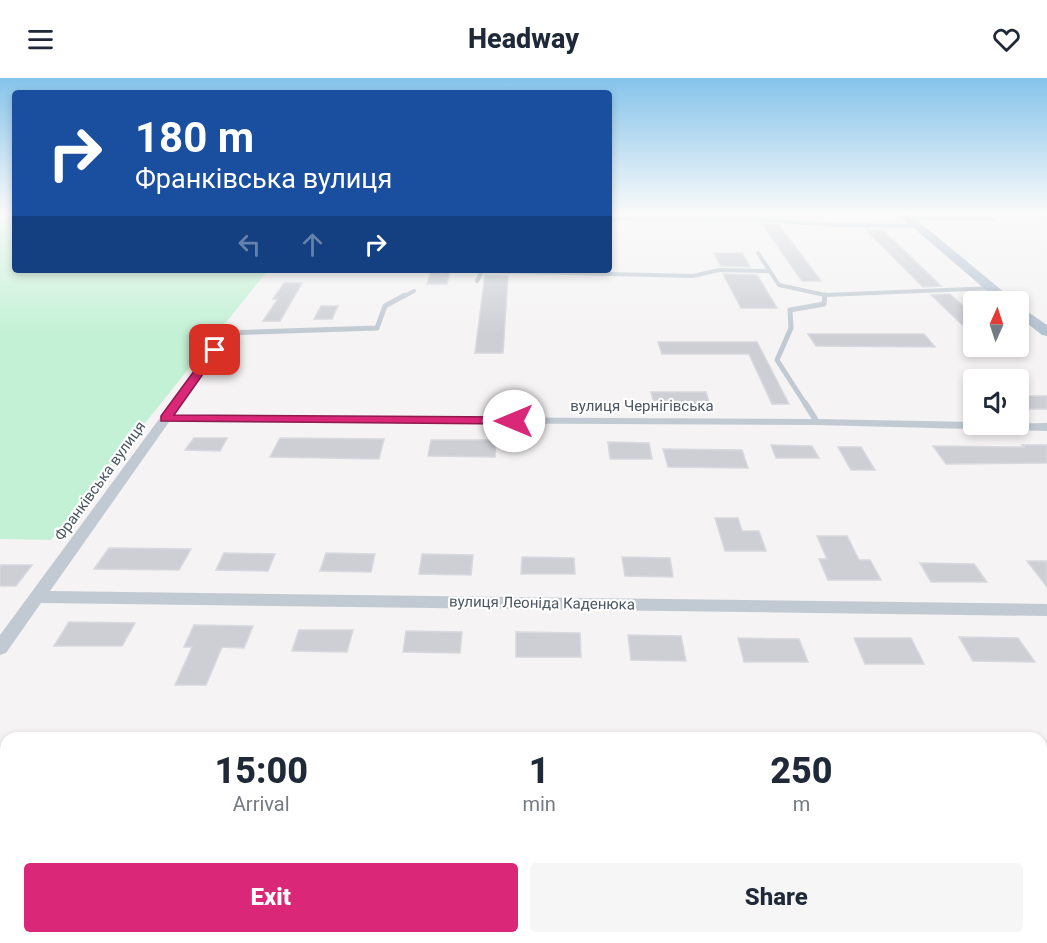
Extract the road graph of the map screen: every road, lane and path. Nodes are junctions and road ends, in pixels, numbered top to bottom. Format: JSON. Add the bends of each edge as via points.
{"nodes":[{"id":1,"x":949,"y":252,"type":"edge"},
{"id":2,"x":758,"y":253,"type":"dead end"},
{"id":3,"x":768,"y":271,"type":"junction"},
{"id":4,"x":612,"y":272,"type":"edge"},
{"id":5,"x":481,"y":273,"type":"edge"},
{"id":6,"x":477,"y":280,"type":"dead end"},
{"id":7,"x":993,"y":288,"type":"junction"},
{"id":8,"x":414,"y":291,"type":"dead end"},
{"id":9,"x":996,"y":291,"type":"edge"},
{"id":10,"x":825,"y":295,"type":"junction"},
{"id":11,"x":1029,"y":318,"type":"edge"},
{"id":12,"x":1047,"y":332,"type":"edge"},
{"id":13,"x":227,"y":333,"type":"joint"},
{"id":14,"x":165,"y":419,"type":"junction"},
{"id":15,"x":817,"y":422,"type":"junction"},
{"id":16,"x":1047,"y":426,"type":"edge"},
{"id":17,"x":37,"y":597,"type":"junction"},
{"id":18,"x":1047,"y":610,"type":"edge"},
{"id":19,"x":7,"y":629,"type":"edge"},
{"id":20,"x":0,"y":648,"type":"edge"}],
"edges":[{"from":1,"to":7,"type":"main road"},
{"from":2,"to":3,"type":"lane"},
{"from":3,"to":4,"type":"lane","via":[[719,270],[693,276]]},
{"from":3,"to":10,"type":"lane","via":[[779,285]]},
{"from":5,"to":6,"type":"lane"},
{"from":7,"to":9,"type":"main road"},
{"from":7,"to":10,"type":"lane"},
{"from":8,"to":13,"type":"lane","via":[[385,306],[377,328]]},
{"from":10,"to":15,"type":"lane","via":[[824,304],[790,310],[791,328],[777,360]]},
{"from":11,"to":12,"type":"main road"},
{"from":13,"to":14,"type":"street","name":"Франківська вулиця"},
{"from":14,"to":15,"type":"street","name":"вулиця Чернігівська"},
{"from":14,"to":17,"type":"street","name":"Франківська вулиця"},
{"from":15,"to":16,"type":"street","name":"вулиця Чернігівська"},
{"from":17,"to":18,"type":"street","name":"вулиця Леоніда Каденюка"},
{"from":17,"to":19,"type":"street","name":"Франківська вулиця"},
{"from":19,"to":20,"type":"street","name":"Франківська вулиця"}]}
